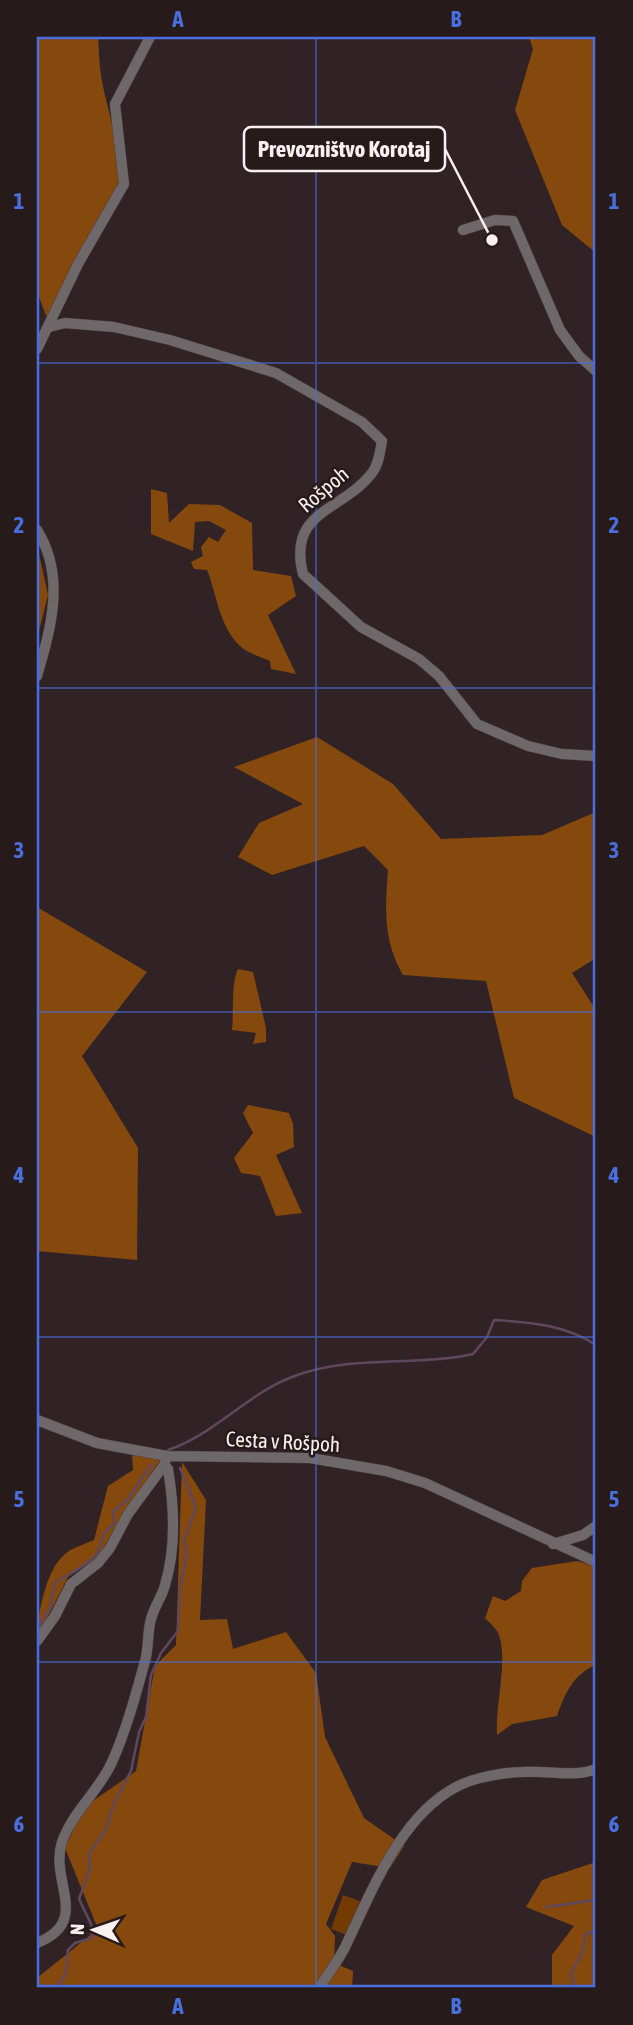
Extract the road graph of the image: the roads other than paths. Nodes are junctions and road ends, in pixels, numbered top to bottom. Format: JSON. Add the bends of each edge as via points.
{"nodes":[{"id":1,"x":150,"y":37,"type":"edge"},
{"id":2,"x":463,"y":230,"type":"dead end"},
{"id":3,"x":49,"y":327,"type":"junction"},
{"id":4,"x":37,"y":349,"type":"edge"},
{"id":5,"x":596,"y":371,"type":"edge"},
{"id":6,"x":37,"y":530,"type":"edge"},
{"id":7,"x":37,"y":676,"type":"edge"},
{"id":8,"x":596,"y":756,"type":"edge"},
{"id":9,"x":37,"y":1420,"type":"edge"},
{"id":10,"x":165,"y":1461,"type":"junction"},
{"id":11,"x":596,"y":1527,"type":"edge"},
{"id":12,"x":553,"y":1544,"type":"junction"},
{"id":13,"x":596,"y":1562,"type":"edge"},
{"id":14,"x":37,"y":1641,"type":"edge"},
{"id":15,"x":596,"y":1769,"type":"edge"},
{"id":16,"x":37,"y":1943,"type":"edge"},
{"id":17,"x":319,"y":1988,"type":"edge"}],
"edges":[{"from":1,"to":3,"type":"street","via":[[115,104],[124,184],[78,264]]},
{"from":2,"to":5,"type":"street","via":[[495,220],[513,221],[560,330]]},
{"from":3,"to":4,"type":"street"},
{"from":3,"to":8,"type":"street","name":"Rošpoh","via":[[95,325],[170,340],[287,377],[362,422],[382,441],[376,465],[308,525],[300,542],[303,574],[361,627],[419,659],[439,676],[477,724],[528,746]]},
{"from":6,"to":7,"type":"street","via":[[51,570],[54,613]]},
{"from":9,"to":10,"type":"street","name":"Cesta v Rošpoh","via":[[97,1443]]},
{"from":10,"to":12,"type":"street","name":"Cesta v Rošpoh","via":[[310,1458],[386,1471],[446,1492]]},
{"from":10,"to":14,"type":"street","via":[[110,1548],[71,1584]]},
{"from":10,"to":16,"type":"street","via":[[172,1504],[170,1565],[151,1619],[146,1659],[113,1760],[62,1842],[64,1923],[52,1937]]},
{"from":11,"to":12,"type":"street"},
{"from":12,"to":13,"type":"street","name":"Cesta v Rošpoh"},
{"from":15,"to":17,"type":"street","via":[[494,1775],[463,1783],[434,1802],[405,1833]]}]}
